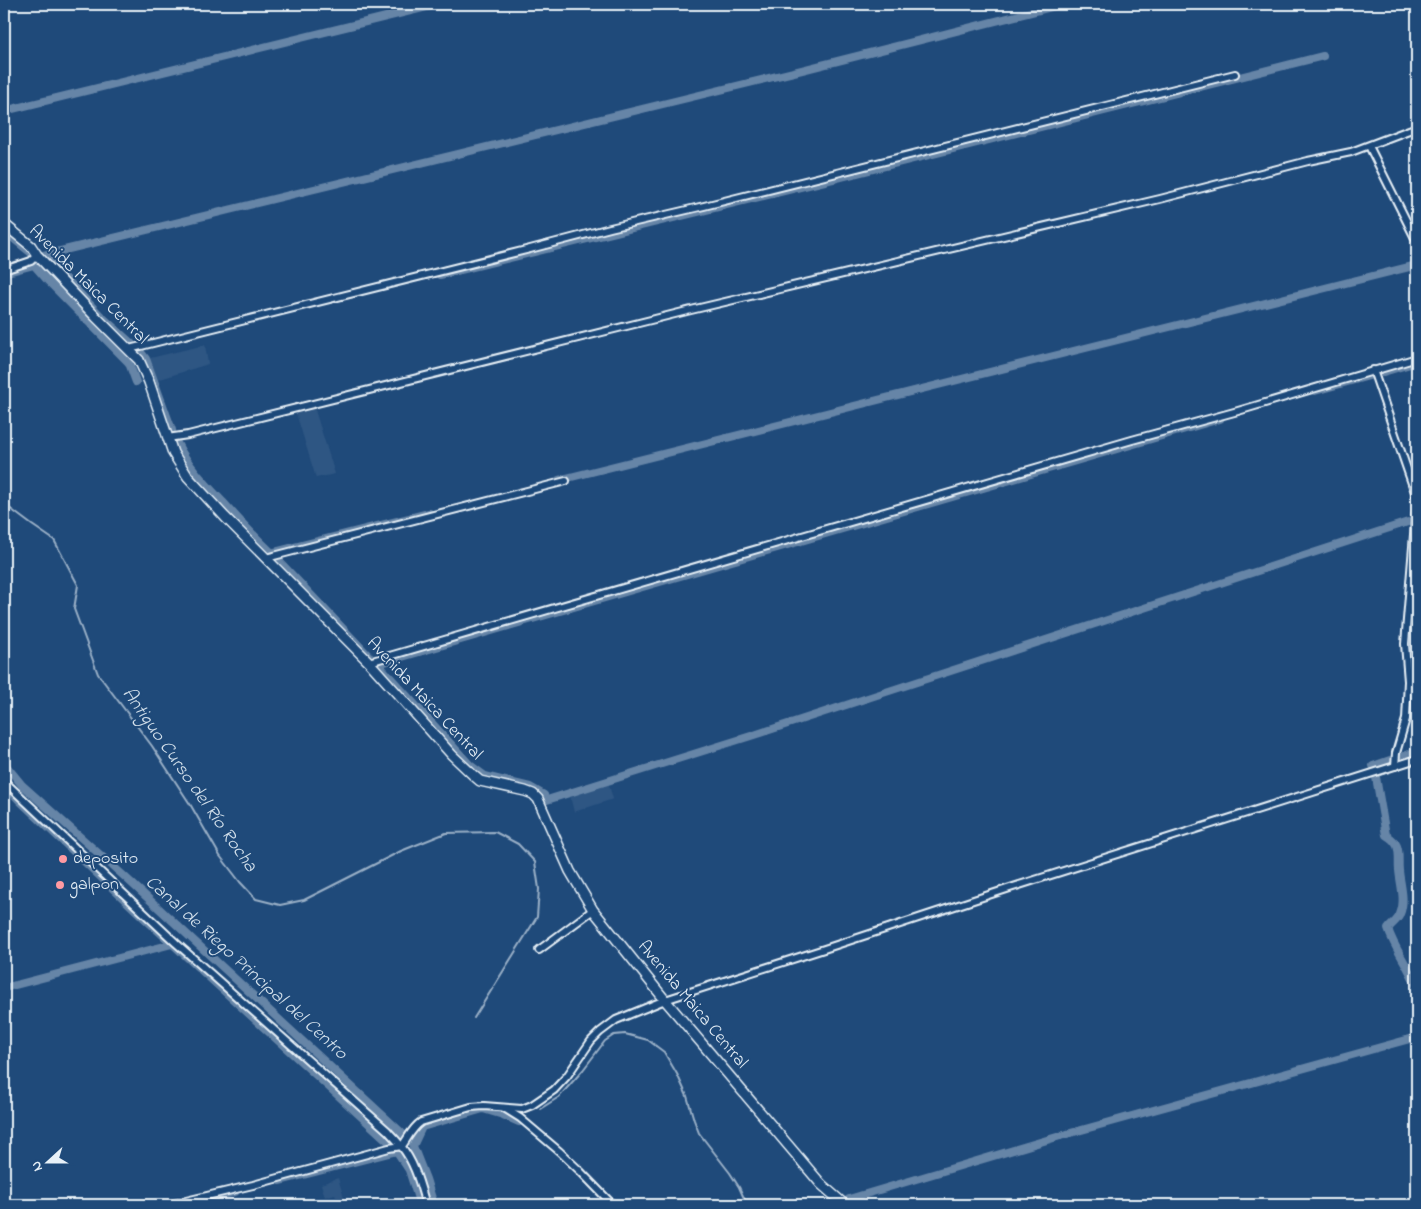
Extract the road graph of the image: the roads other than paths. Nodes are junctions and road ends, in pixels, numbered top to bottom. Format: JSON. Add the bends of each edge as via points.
{"nodes":[{"id":1,"x":1235,"y":74,"type":"dead end"},
{"id":2,"x":1417,"y":127,"type":"edge"},
{"id":3,"x":1370,"y":146,"type":"junction"},
{"id":4,"x":4,"y":224,"type":"edge"},
{"id":5,"x":1417,"y":242,"type":"edge"},
{"id":6,"x":37,"y":255,"type":"junction"},
{"id":7,"x":4,"y":270,"type":"edge"},
{"id":8,"x":129,"y":349,"type":"junction"},
{"id":9,"x":1417,"y":358,"type":"edge"},
{"id":10,"x":1373,"y":370,"type":"junction"},
{"id":11,"x":167,"y":438,"type":"junction"},
{"id":12,"x":566,"y":482,"type":"dead end"},
{"id":13,"x":266,"y":558,"type":"junction"},
{"id":14,"x":369,"y":662,"type":"junction"},
{"id":15,"x":1417,"y":759,"type":"edge"},
{"id":16,"x":1395,"y":766,"type":"junction"},
{"id":17,"x":4,"y":781,"type":"edge"},
{"id":18,"x":593,"y":910,"type":"junction"},
{"id":19,"x":539,"y":950,"type":"dead end"},
{"id":20,"x":665,"y":1000,"type":"junction"},
{"id":21,"x":502,"y":1108,"type":"junction"},
{"id":22,"x":402,"y":1146,"type":"junction"},
{"id":23,"x":169,"y":1205,"type":"edge"},
{"id":24,"x":426,"y":1205,"type":"edge"},
{"id":25,"x":613,"y":1205,"type":"edge"},
{"id":26,"x":845,"y":1205,"type":"edge"}],
"edges":[{"from":1,"to":8,"type":"street"},
{"from":2,"to":3,"type":"street"},
{"from":3,"to":5,"type":"street"},
{"from":3,"to":11,"type":"street"},
{"from":4,"to":6,"type":"street","name":"Avenida Maica Central"},
{"from":6,"to":7,"type":"street","via":[[31,261]]},
{"from":6,"to":8,"type":"street","name":"Avenida Maica Central"},
{"from":8,"to":11,"type":"street","name":"Avenida Maica Central","via":[[144,370]]},
{"from":9,"to":10,"type":"street"},
{"from":10,"to":14,"type":"street"},
{"from":10,"to":16,"type":"street","via":[[1417,498],[1405,644],[1408,681],[1406,719]]},
{"from":11,"to":13,"type":"street","name":"Avenida Maica Central","via":[[188,477]]},
{"from":12,"to":13,"type":"street"},
{"from":13,"to":14,"type":"street","name":"Avenida Maica Central"},
{"from":14,"to":18,"type":"street","name":"Avenida Maica Central","via":[[452,755],[480,781],[525,791],[538,799],[570,871]]},
{"from":15,"to":16,"type":"street"},
{"from":16,"to":20,"type":"street"},
{"from":17,"to":22,"type":"street","via":[[176,943]]},
{"from":18,"to":19,"type":"street"},
{"from":18,"to":20,"type":"street","name":"Avenida Maica Central"},
{"from":20,"to":21,"type":"street","via":[[616,1020],[600,1032],[567,1076],[542,1099],[522,1109]]},
{"from":20,"to":26,"type":"street","name":"Avenida Maica Central","via":[[821,1184]]},
{"from":21,"to":22,"type":"street","via":[[471,1107],[421,1122]]},
{"from":21,"to":25,"type":"street","via":[[520,1118],[559,1151]]},
{"from":22,"to":23,"type":"street"},
{"from":22,"to":24,"type":"street","via":[[418,1178]]}]}
